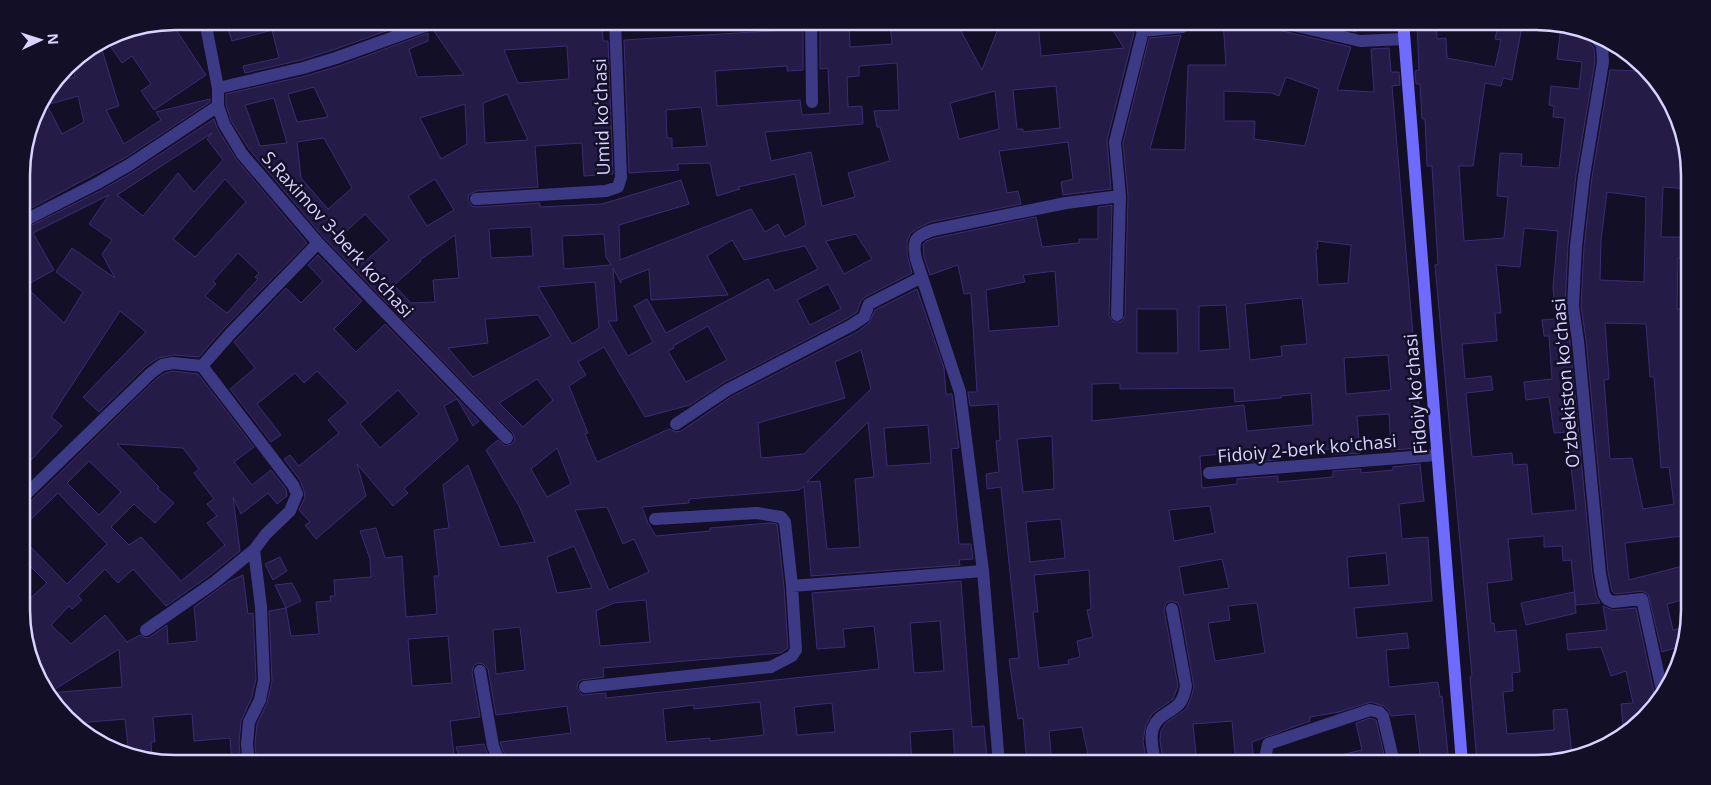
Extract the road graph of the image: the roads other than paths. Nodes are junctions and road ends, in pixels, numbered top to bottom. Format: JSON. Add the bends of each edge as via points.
{"nodes":[{"id":1,"x":207,"y":30,"type":"edge"},
{"id":2,"x":414,"y":30,"type":"edge"},
{"id":3,"x":615,"y":30,"type":"edge"},
{"id":4,"x":811,"y":30,"type":"edge"},
{"id":5,"x":1139,"y":30,"type":"edge"},
{"id":6,"x":1314,"y":30,"type":"edge"},
{"id":7,"x":1404,"y":30,"type":"edge"},
{"id":8,"x":1404,"y":39,"type":"junction"},
{"id":9,"x":1602,"y":46,"type":"edge"},
{"id":10,"x":218,"y":88,"type":"junction"},
{"id":11,"x":812,"y":102,"type":"dead end"},
{"id":12,"x":218,"y":106,"type":"junction"},
{"id":13,"x":1120,"y":196,"type":"junction"},
{"id":14,"x":476,"y":199,"type":"dead end"},
{"id":15,"x":30,"y":218,"type":"edge"},
{"id":16,"x":318,"y":244,"type":"junction"},
{"id":17,"x":922,"y":277,"type":"junction"},
{"id":18,"x":1118,"y":315,"type":"dead end"},
{"id":19,"x":202,"y":366,"type":"junction"},
{"id":20,"x":676,"y":424,"type":"dead end"},
{"id":21,"x":507,"y":438,"type":"dead end"},
{"id":22,"x":1437,"y":455,"type":"junction"},
{"id":23,"x":1209,"y":473,"type":"dead end"},
{"id":24,"x":30,"y":490,"type":"edge"},
{"id":25,"x":655,"y":519,"type":"dead end"},
{"id":26,"x":254,"y":550,"type":"junction"},
{"id":27,"x":983,"y":571,"type":"junction"},
{"id":28,"x":792,"y":586,"type":"junction"},
{"id":29,"x":1172,"y":609,"type":"dead end"},
{"id":30,"x":146,"y":630,"type":"dead end"},
{"id":31,"x":480,"y":671,"type":"dead end"},
{"id":32,"x":1661,"y":684,"type":"edge"},
{"id":33,"x":585,"y":687,"type":"dead end"},
{"id":34,"x":248,"y":755,"type":"edge"},
{"id":35,"x":496,"y":755,"type":"edge"},
{"id":36,"x":998,"y":755,"type":"edge"},
{"id":37,"x":1154,"y":755,"type":"edge"},
{"id":38,"x":1266,"y":755,"type":"edge"},
{"id":39,"x":1392,"y":755,"type":"edge"},
{"id":40,"x":1461,"y":755,"type":"edge"}],
"edges":[{"from":1,"to":10,"type":"street","name":"S.Raximov 3-berk koʼchasi"},
{"from":2,"to":10,"type":"street","via":[[303,68]]},
{"from":3,"to":14,"type":"street","name":"Umid koʻchasi","via":[[621,177],[618,187],[606,191]]},
{"from":4,"to":11,"type":"street"},
{"from":5,"to":13,"type":"street","via":[[1115,142]]},
{"from":6,"to":8,"type":"street","via":[[1360,41]]},
{"from":7,"to":8,"type":"street","name":"Fidoiy koʻchasi"},
{"from":8,"to":22,"type":"street","name":"Fidoiy koʻchasi"},
{"from":9,"to":32,"type":"street","name":"Oʻzbekiston koʻchasi","via":[[1603,62],[1576,246],[1573,306],[1604,594],[1613,602],[1642,599]]},
{"from":10,"to":12,"type":"street","name":"S.Raximov 3-berk koʼchasi"},
{"from":12,"to":15,"type":"street","via":[[96,184]]},
{"from":12,"to":16,"type":"street","name":"S.Raximov 3-berk koʼchasi","via":[[224,124],[242,154]]},
{"from":13,"to":17,"type":"street","via":[[1066,203],[922,233],[913,246]]},
{"from":13,"to":18,"type":"street"},
{"from":16,"to":19,"type":"street"},
{"from":16,"to":21,"type":"street","name":"S.Raximov 3-berk koʼchasi"},
{"from":17,"to":20,"type":"street","via":[[869,304],[864,317],[852,325],[727,390]]},
{"from":17,"to":27,"type":"street","via":[[960,392]]},
{"from":19,"to":24,"type":"street","via":[[162,365]]},
{"from":19,"to":26,"type":"street","via":[[297,494],[290,511]]},
{"from":22,"to":23,"type":"street","name":"Fidoiy 2-berk koʻchasi"},
{"from":22,"to":40,"type":"street","name":"Fidoiy koʻchasi"},
{"from":25,"to":28,"type":"street","via":[[757,513],[781,517]]},
{"from":26,"to":30,"type":"street"},
{"from":26,"to":34,"type":"street","via":[[261,607],[264,680],[260,700],[249,722]]},
{"from":27,"to":28,"type":"street"},
{"from":27,"to":36,"type":"street"},
{"from":28,"to":33,"type":"street","via":[[796,650],[784,661],[771,667]]},
{"from":29,"to":37,"type":"street","via":[[1186,686],[1178,704],[1160,716],[1152,729]]},
{"from":31,"to":35,"type":"street"},
{"from":38,"to":39,"type":"street","via":[[1268,744],[1370,710],[1383,716]]}]}
